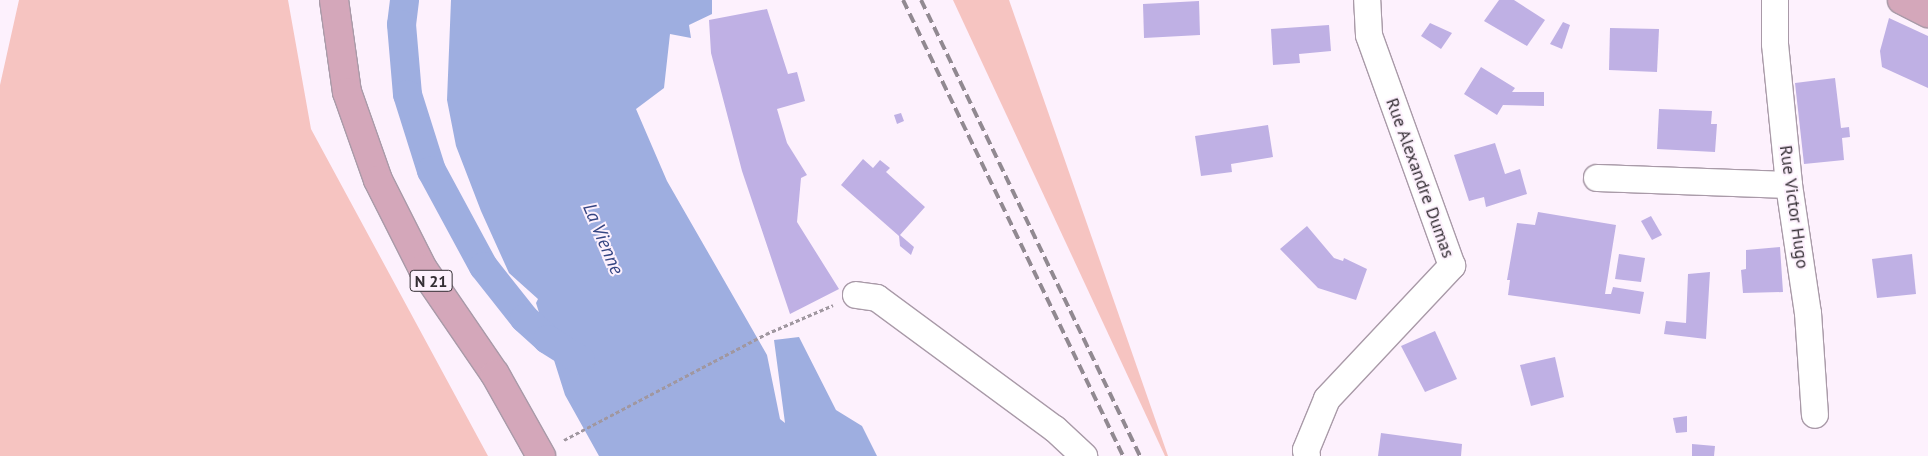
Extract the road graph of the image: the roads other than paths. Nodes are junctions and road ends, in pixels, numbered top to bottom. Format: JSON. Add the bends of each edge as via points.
{"nodes":[{"id":1,"x":334,"y":0,"type":"edge"},
{"id":2,"x":1367,"y":0,"type":"edge"},
{"id":3,"x":1775,"y":0,"type":"edge"},
{"id":4,"x":1902,"y":0,"type":"edge"},
{"id":5,"x":1928,"y":13,"type":"edge"},
{"id":6,"x":1597,"y":178,"type":"dead end"},
{"id":7,"x":1789,"y":184,"type":"junction"},
{"id":8,"x":856,"y":295,"type":"road end"},
{"id":9,"x":1815,"y":415,"type":"dead end"},
{"id":10,"x":541,"y":456,"type":"edge"},
{"id":11,"x":1084,"y":456,"type":"edge"},
{"id":12,"x":1306,"y":456,"type":"edge"}],
"edges":[{"from":1,"to":10,"type":"main road","number":"N 21","via":[[347,92],[378,180],[423,268],[495,374]]},
{"from":2,"to":12,"type":"street","name":"Rue Alexandre Dumas","via":[[1368,35],[1452,266],[1328,399]]},
{"from":3,"to":7,"type":"street","name":"Rue Victor Hugo","via":[[1775,44]]},
{"from":4,"to":5,"type":"main road"},
{"from":6,"to":7,"type":"street"},
{"from":7,"to":9,"type":"street","name":"Rue Victor Hugo","via":[[1808,313]]},
{"from":8,"to":11,"type":"street","via":[[878,298],[1055,429]]}]}
